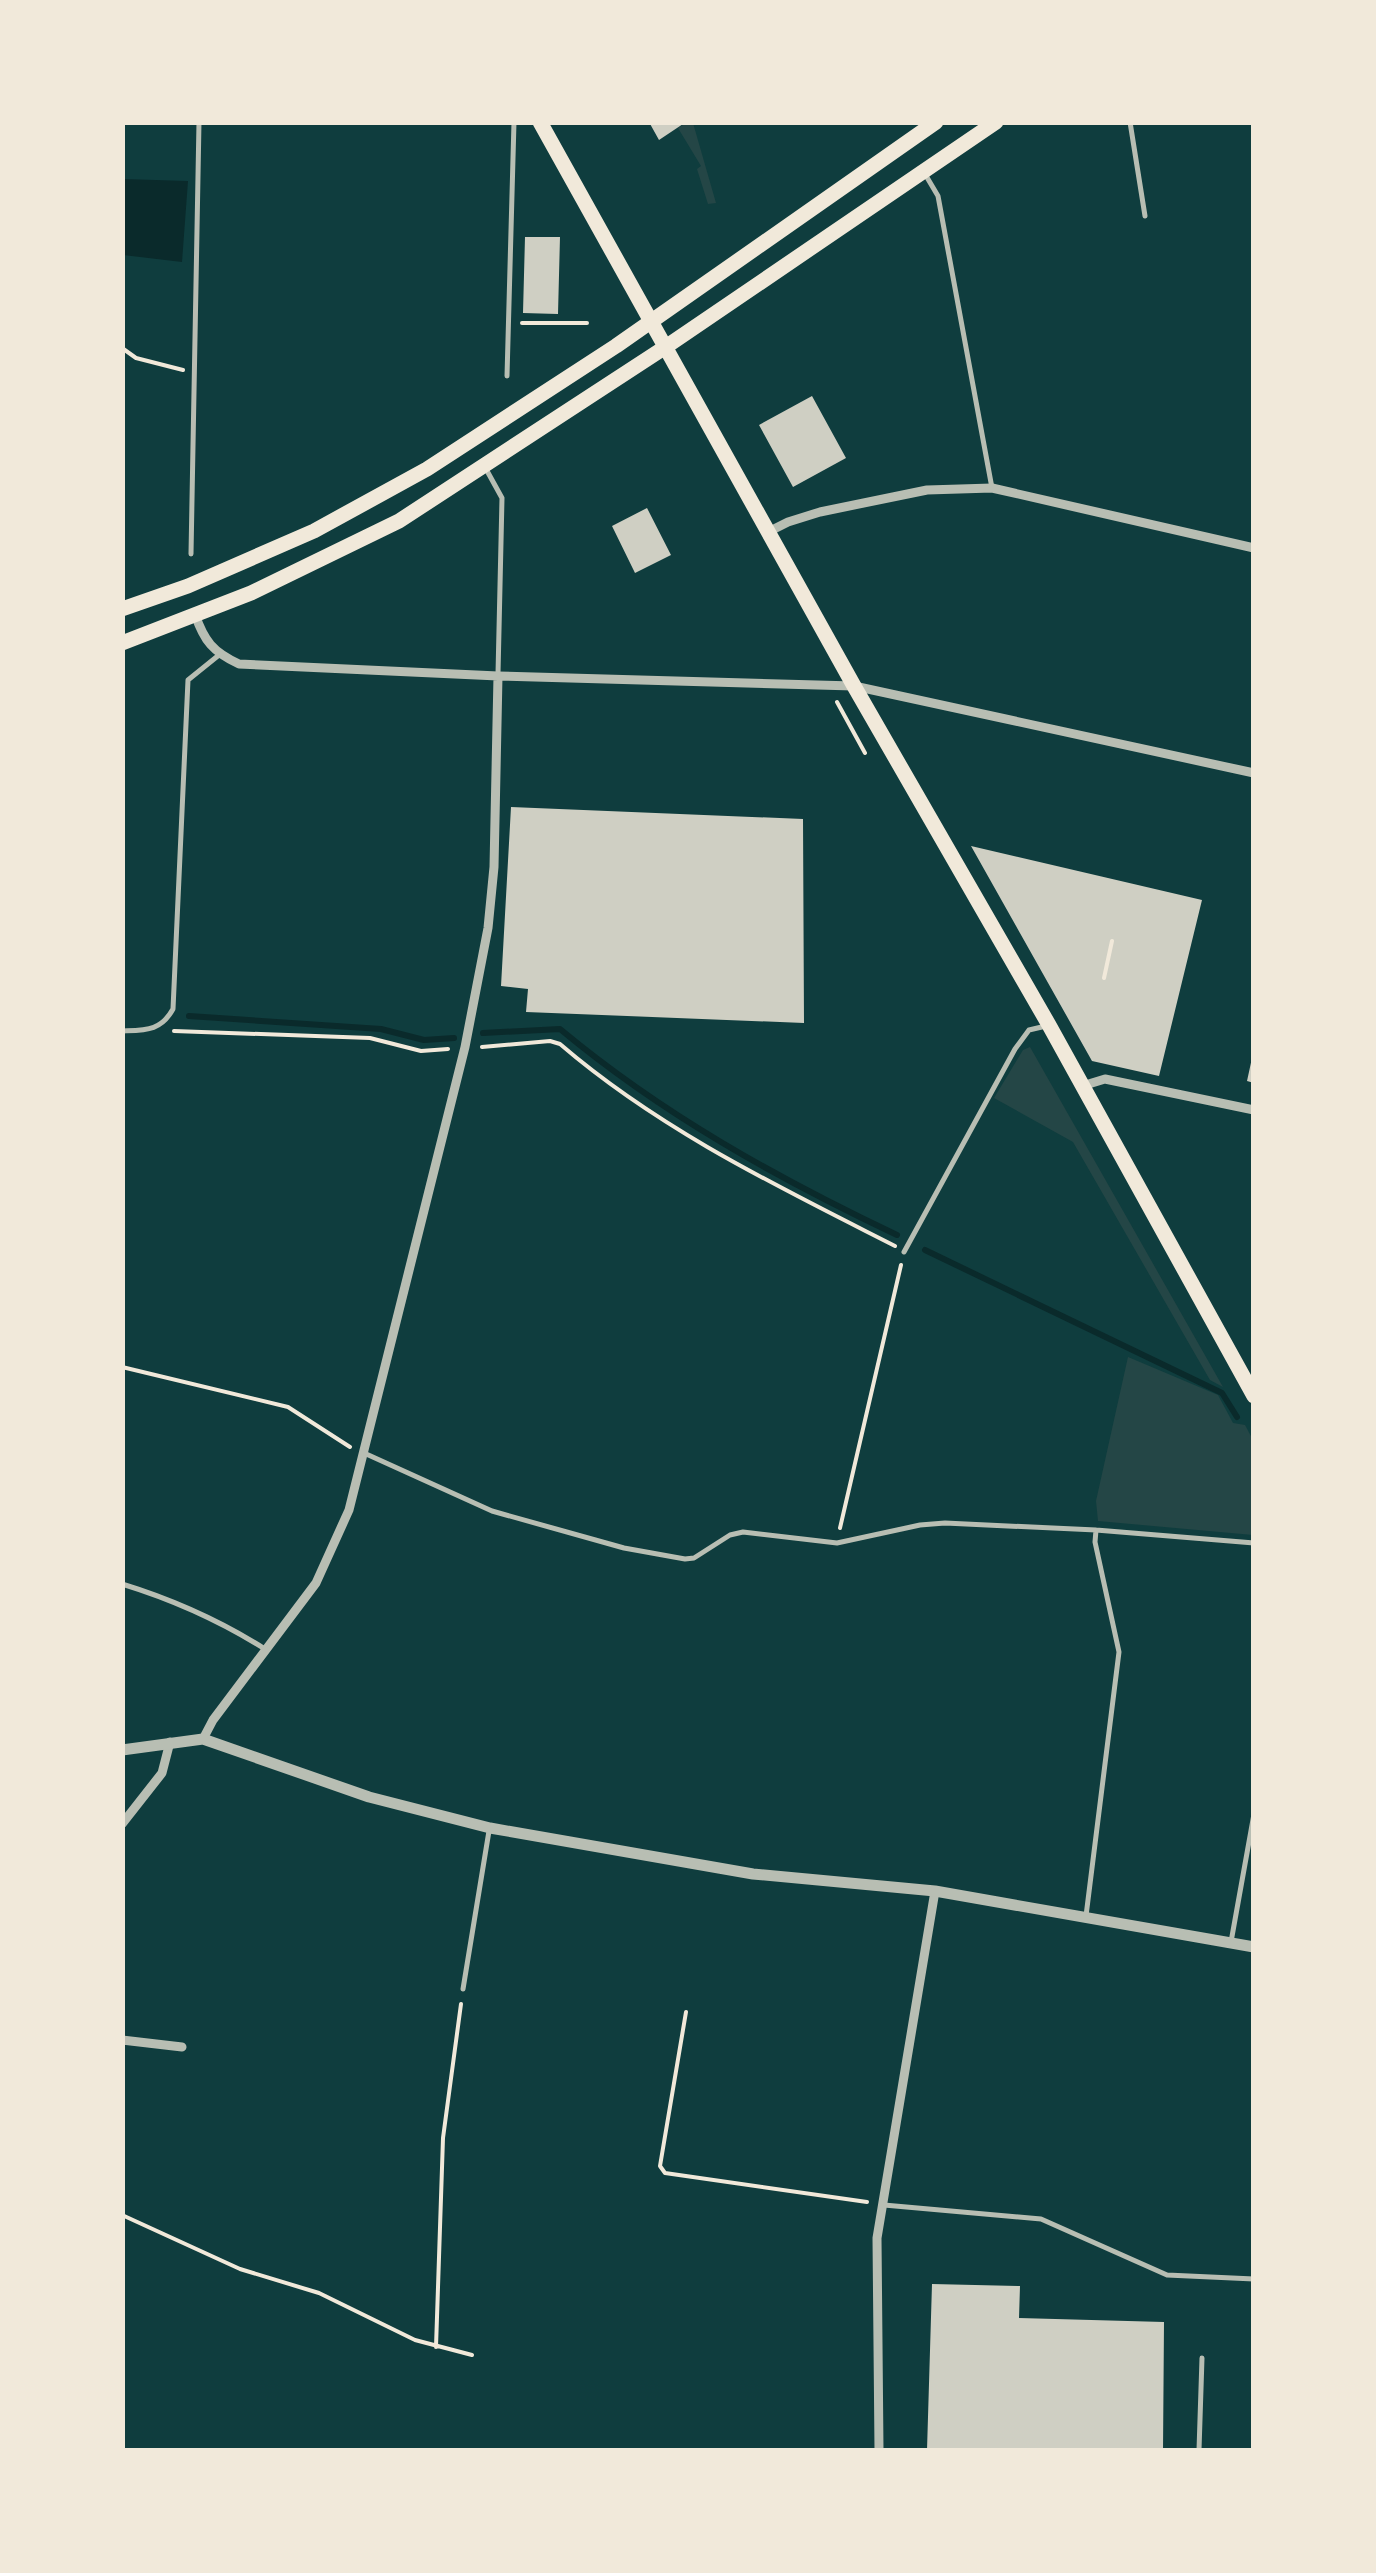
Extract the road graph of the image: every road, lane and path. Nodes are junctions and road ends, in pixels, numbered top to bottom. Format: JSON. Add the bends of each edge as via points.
{"nodes":[{"id":1,"x":199,"y":122,"type":"edge"},
{"id":2,"x":514,"y":122,"type":"edge"},
{"id":3,"x":540,"y":122,"type":"edge"},
{"id":4,"x":936,"y":122,"type":"edge"},
{"id":5,"x":996,"y":122,"type":"edge"},
{"id":6,"x":1130,"y":122,"type":"edge"},
{"id":7,"x":924,"y":172,"type":"junction"},
{"id":8,"x":1144,"y":216,"type":"dead end"},
{"id":9,"x":652,"y":321,"type":"junction"},
{"id":10,"x":508,"y":323,"type":"junction"},
{"id":11,"x":587,"y":323,"type":"dead end"},
{"id":12,"x":667,"y":346,"type":"junction"},
{"id":13,"x":122,"y":348,"type":"edge"},
{"id":14,"x":195,"y":371,"type":"junction"},
{"id":15,"x":507,"y":376,"type":"dead end"},
{"id":16,"x":485,"y":467,"type":"junction"},
{"id":17,"x":992,"y":488,"type":"junction"},
{"id":18,"x":770,"y":532,"type":"junction"},
{"id":19,"x":1254,"y":548,"type":"edge"},
{"id":20,"x":190,"y":554,"type":"dead end"},
{"id":21,"x":122,"y":609,"type":"edge"},
{"id":22,"x":195,"y":614,"type":"junction"},
{"id":23,"x":122,"y":643,"type":"edge"},
{"id":24,"x":219,"y":655,"type":"junction"},
{"id":25,"x":498,"y":676,"type":"junction"},
{"id":26,"x":854,"y":686,"type":"junction"},
{"id":27,"x":837,"y":702,"type":"dead end"},
{"id":28,"x":864,"y":753,"type":"dead end"},
{"id":29,"x":1254,"y":774,"type":"edge"},
{"id":30,"x":1112,"y":941,"type":"dead end"},
{"id":31,"x":1104,"y":978,"type":"dead end"},
{"id":32,"x":1049,"y":1026,"type":"junction"},
{"id":33,"x":152,"y":1030,"type":"junction"},
{"id":34,"x":122,"y":1031,"type":"edge"},
{"id":35,"x":465,"y":1046,"type":"junction"},
{"id":36,"x":1082,"y":1086,"type":"junction"},
{"id":37,"x":1254,"y":1110,"type":"edge"},
{"id":38,"x":904,"y":1252,"type":"junction"},
{"id":39,"x":122,"y":1367,"type":"edge"},
{"id":40,"x":1254,"y":1396,"type":"edge"},
{"id":41,"x":364,"y":1453,"type":"junction"},
{"id":42,"x":1096,"y":1530,"type":"junction"},
{"id":43,"x":837,"y":1542,"type":"junction"},
{"id":44,"x":1254,"y":1543,"type":"edge"},
{"id":45,"x":122,"y":1584,"type":"edge"},
{"id":46,"x":265,"y":1649,"type":"junction"},
{"id":47,"x":202,"y":1739,"type":"junction"},
{"id":48,"x":170,"y":1742,"type":"junction"},
{"id":49,"x":122,"y":1750,"type":"edge"},
{"id":50,"x":1254,"y":1814,"type":"edge"},
{"id":51,"x":122,"y":1824,"type":"edge"},
{"id":52,"x":490,"y":1828,"type":"junction"},
{"id":53,"x":936,"y":1891,"type":"junction"},
{"id":54,"x":1086,"y":1916,"type":"junction"},
{"id":55,"x":1230,"y":1942,"type":"junction"},
{"id":56,"x":1254,"y":1947,"type":"edge"},
{"id":57,"x":463,"y":1989,"type":"joint"},
{"id":58,"x":686,"y":2012,"type":"dead end"},
{"id":59,"x":122,"y":2040,"type":"edge"},
{"id":60,"x":182,"y":2047,"type":"dead end"},
{"id":61,"x":882,"y":2204,"type":"junction"},
{"id":62,"x":122,"y":2215,"type":"edge"},
{"id":63,"x":1254,"y":2279,"type":"edge"},
{"id":64,"x":436,"y":2347,"type":"junction"},
{"id":65,"x":472,"y":2355,"type":"dead end"},
{"id":66,"x":1202,"y":2358,"type":"dead end"},
{"id":67,"x":878,"y":2450,"type":"edge"},
{"id":68,"x":1199,"y":2450,"type":"edge"}],
"edges":[{"from":1,"to":14,"type":"lane"},
{"from":2,"to":10,"type":"lane"},
{"from":3,"to":9,"type":"main road"},
{"from":4,"to":9,"type":"main road"},
{"from":5,"to":7,"type":"main road"},
{"from":6,"to":8,"type":"lane"},
{"from":7,"to":12,"type":"main road"},
{"from":7,"to":17,"type":"lane","via":[[938,196]]},
{"from":9,"to":12,"type":"main road"},
{"from":9,"to":21,"type":"main road","via":[[428,469],[330,522]]},
{"from":10,"to":11,"type":"path"},
{"from":10,"to":15,"type":"lane"},
{"from":12,"to":16,"type":"main road"},
{"from":12,"to":18,"type":"main road"},
{"from":13,"to":14,"type":"path","via":[[158,366]]},
{"from":14,"to":20,"type":"lane"},
{"from":16,"to":22,"type":"main road","via":[[329,558]]},
{"from":16,"to":25,"type":"lane","via":[[502,498]]},
{"from":17,"to":18,"type":"street","via":[[927,490],[820,512]]},
{"from":17,"to":19,"type":"street"},
{"from":18,"to":26,"type":"main road"},
{"from":22,"to":23,"type":"main road"},
{"from":22,"to":24,"type":"street"},
{"from":24,"to":25,"type":"street","via":[[239,664]]},
{"from":24,"to":33,"type":"lane","via":[[188,680],[175,996],[165,1023]]},
{"from":25,"to":26,"type":"street"},
{"from":25,"to":35,"type":"street","via":[[494,866]]},
{"from":26,"to":29,"type":"street"},
{"from":26,"to":32,"type":"main road"},
{"from":27,"to":28,"type":"path"},
{"from":30,"to":31,"type":"path"},
{"from":32,"to":36,"type":"main road"},
{"from":32,"to":38,"type":"lane","via":[[1029,1030],[1016,1048]]},
{"from":33,"to":34,"type":"lane"},
{"from":33,"to":35,"type":"path","via":[[370,1038],[422,1051]]},
{"from":35,"to":38,"type":"path","via":[[560,1044],[718,1155]]},
{"from":35,"to":41,"type":"street"},
{"from":36,"to":37,"type":"street","via":[[1105,1078]]},
{"from":36,"to":40,"type":"main road"},
{"from":38,"to":43,"type":"path"},
{"from":39,"to":41,"type":"path","via":[[288,1407]]},
{"from":41,"to":43,"type":"lane","via":[[492,1511],[624,1548],[685,1559],[742,1532]]},
{"from":41,"to":46,"type":"street","via":[[349,1510],[316,1583]]},
{"from":42,"to":43,"type":"lane","via":[[945,1523]]},
{"from":42,"to":44,"type":"lane"},
{"from":42,"to":54,"type":"lane","via":[[1119,1652]]},
{"from":45,"to":46,"type":"lane"},
{"from":46,"to":47,"type":"street"},
{"from":47,"to":48,"type":"street"},
{"from":47,"to":52,"type":"street","via":[[369,1797]]},
{"from":48,"to":49,"type":"street"},
{"from":48,"to":51,"type":"street","via":[[162,1772]]},
{"from":50,"to":55,"type":"lane"},
{"from":52,"to":53,"type":"street","via":[[753,1874]]},
{"from":52,"to":57,"type":"lane"},
{"from":53,"to":54,"type":"street"},
{"from":53,"to":61,"type":"street"},
{"from":54,"to":55,"type":"street"},
{"from":55,"to":56,"type":"street"},
{"from":57,"to":64,"type":"path","via":[[444,2138]]},
{"from":58,"to":61,"type":"path","via":[[660,2166],[665,2173]]},
{"from":59,"to":60,"type":"street"},
{"from":61,"to":63,"type":"lane","via":[[1041,2218],[1167,2275]]},
{"from":61,"to":67,"type":"street"},
{"from":62,"to":64,"type":"path"},
{"from":64,"to":65,"type":"path"},
{"from":66,"to":68,"type":"lane"}]}
